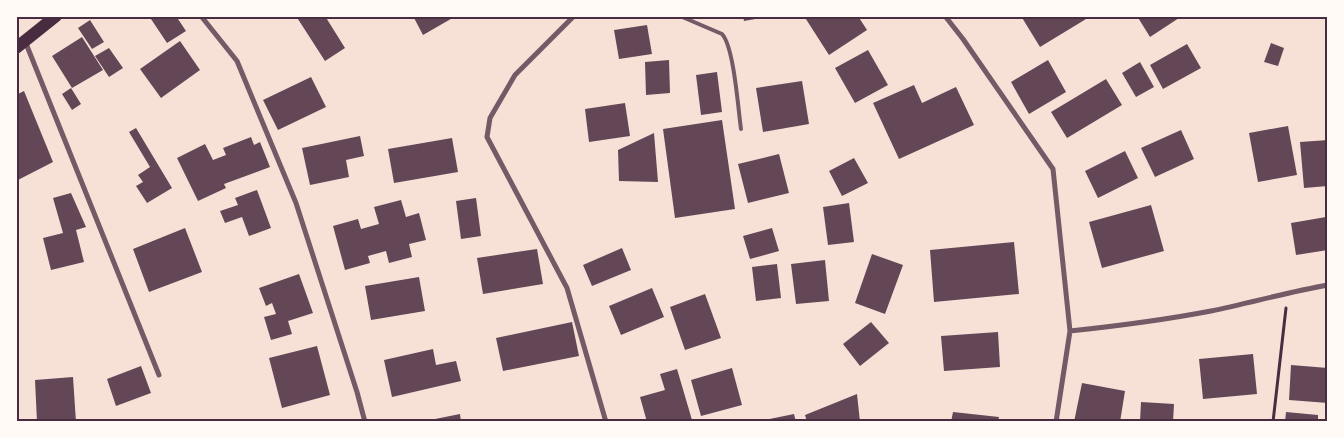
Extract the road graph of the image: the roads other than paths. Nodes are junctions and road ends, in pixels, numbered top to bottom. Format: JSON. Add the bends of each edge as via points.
{"nodes":[{"id":1,"x":56,"y":16,"type":"edge"},
{"id":2,"x":201,"y":16,"type":"edge"},
{"id":3,"x":574,"y":16,"type":"edge"},
{"id":4,"x":680,"y":16,"type":"edge"},
{"id":5,"x":945,"y":16,"type":"edge"},
{"id":6,"x":21,"y":45,"type":"edge"},
{"id":7,"x":741,"y":128,"type":"dead end"},
{"id":8,"x":1328,"y":285,"type":"edge"},
{"id":9,"x":1070,"y":331,"type":"junction"},
{"id":10,"x":159,"y":374,"type":"dead end"},
{"id":11,"x":365,"y":422,"type":"edge"},
{"id":12,"x":606,"y":422,"type":"edge"},
{"id":13,"x":1056,"y":422,"type":"edge"}],
"edges":[{"from":1,"to":6,"type":"main road"},
{"from":2,"to":11,"type":"street","via":[[237,61],[296,203]]},
{"from":3,"to":12,"type":"street","via":[[515,75],[490,118],[487,137],[566,288]]},
{"from":4,"to":7,"type":"lane","via":[[722,34],[726,39]]},
{"from":5,"to":9,"type":"street","via":[[1053,169]]},
{"from":6,"to":10,"type":"street"},
{"from":8,"to":9,"type":"street","via":[[1212,310]]},
{"from":9,"to":13,"type":"street"}]}
